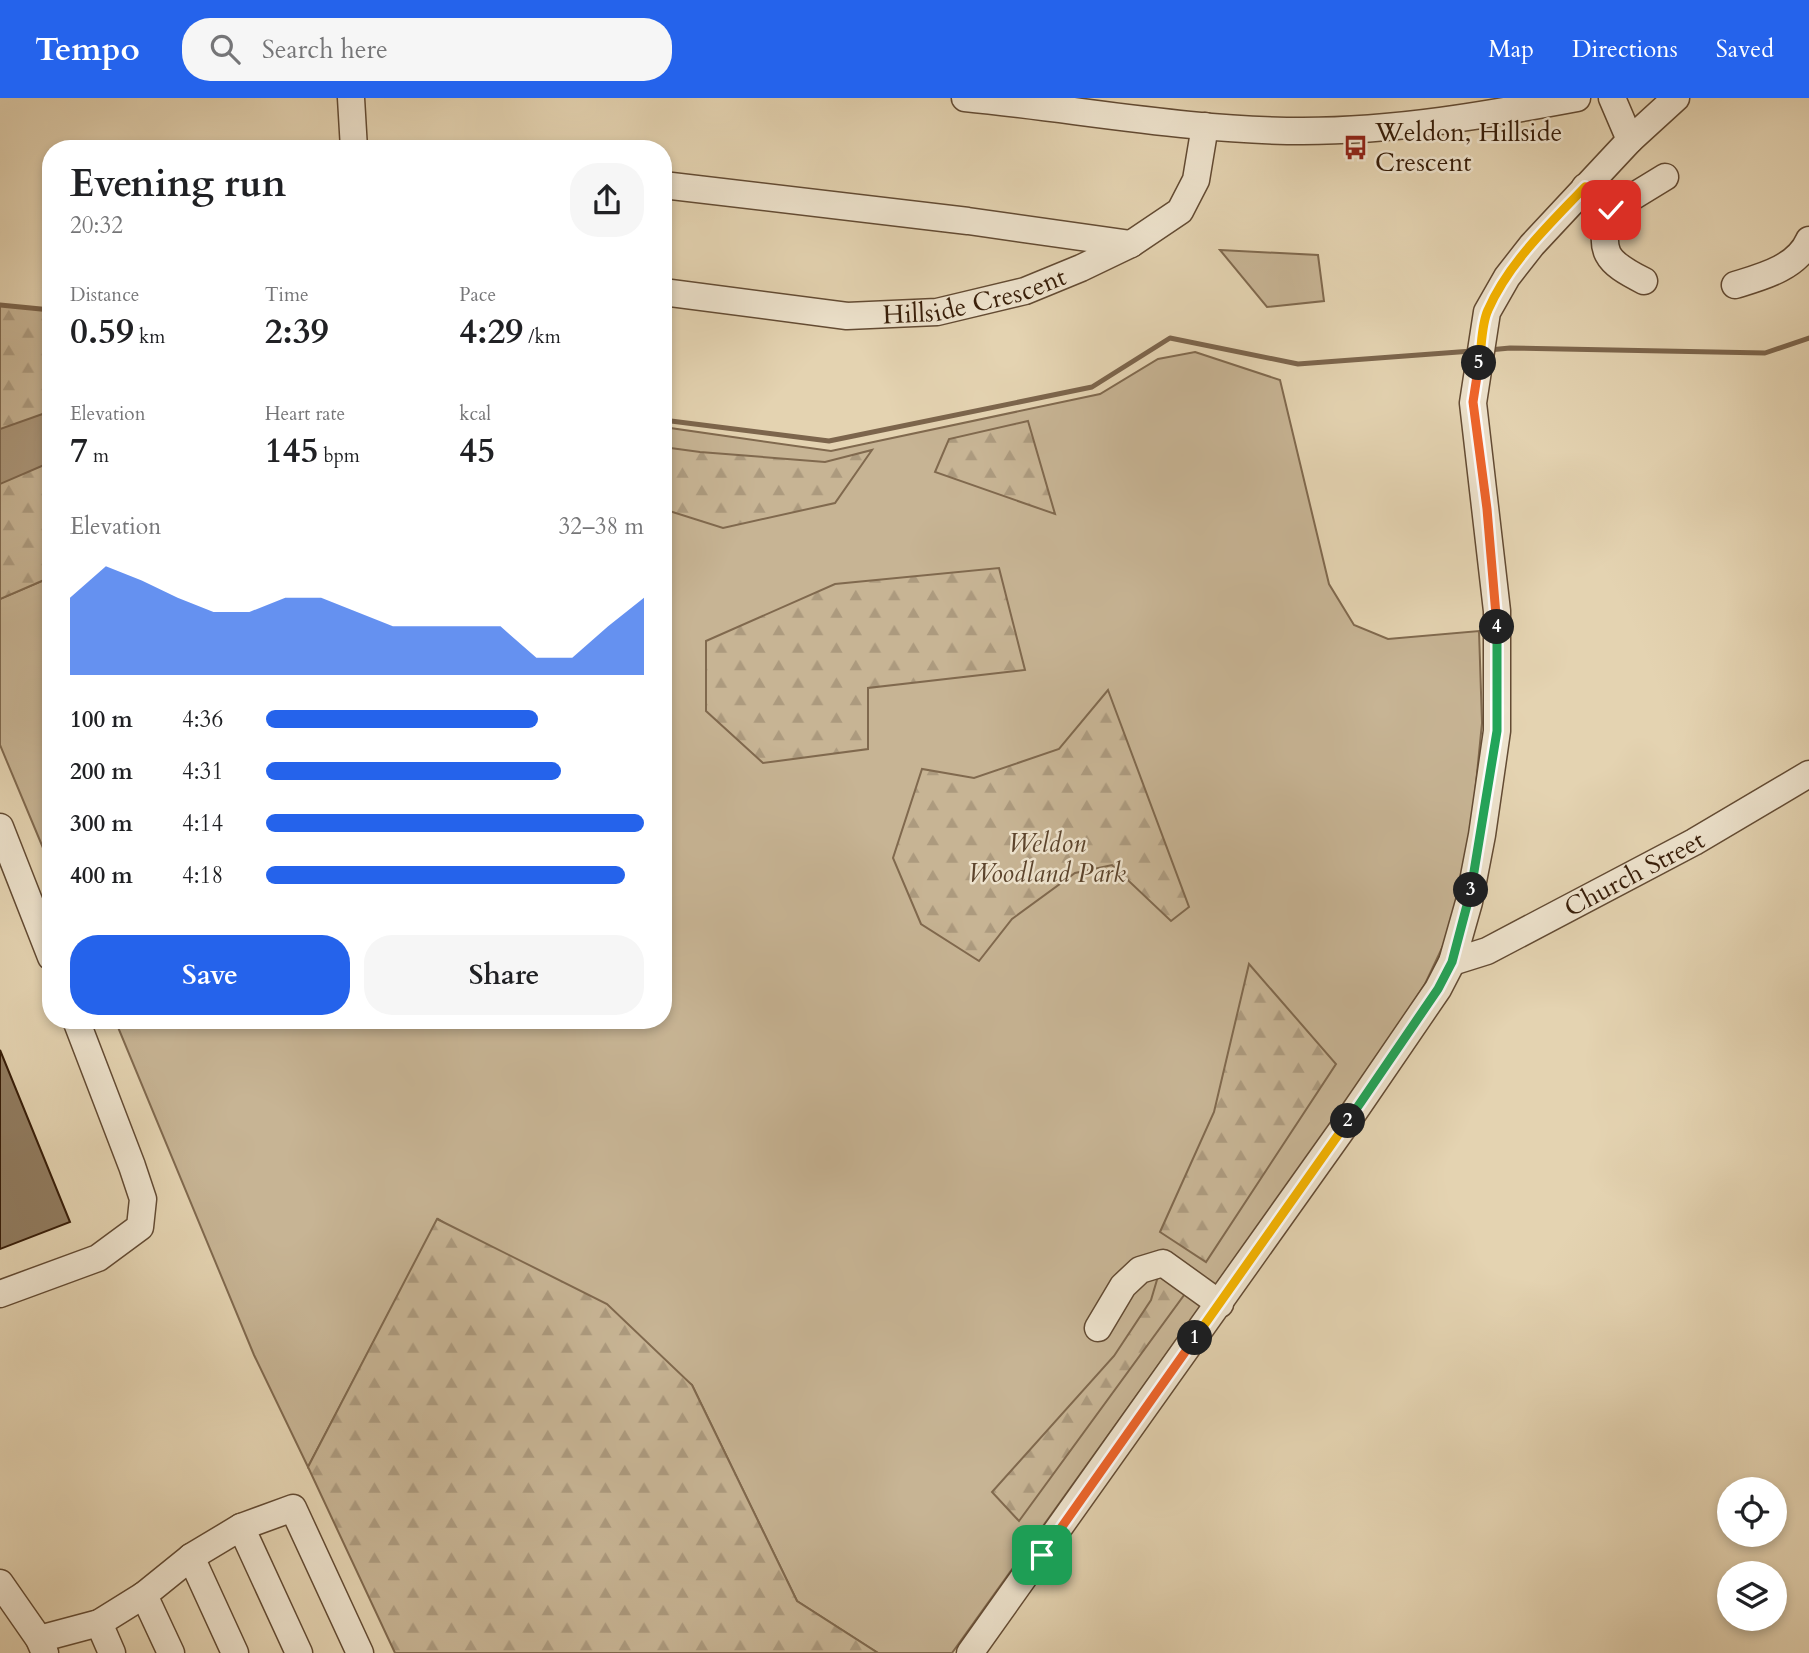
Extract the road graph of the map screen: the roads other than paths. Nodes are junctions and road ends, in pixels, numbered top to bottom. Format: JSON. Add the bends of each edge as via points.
{"nodes":[{"id":1,"x":351,"y":98,"type":"edge"},
{"id":2,"x":965,"y":98,"type":"edge"},
{"id":3,"x":1577,"y":98,"type":"edge"},
{"id":4,"x":1612,"y":98,"type":"edge"},
{"id":5,"x":1676,"y":98,"type":"edge"},
{"id":6,"x":1205,"y":126,"type":"junction"},
{"id":7,"x":353,"y":140,"type":"edge"},
{"id":8,"x":1630,"y":140,"type":"junction"},
{"id":9,"x":1665,"y":177,"type":"dead end"},
{"id":10,"x":672,"y":185,"type":"edge"},
{"id":11,"x":1585,"y":187,"type":"junction"},
{"id":12,"x":1611,"y":210,"type":"junction"},
{"id":13,"x":1809,"y":240,"type":"edge"},
{"id":14,"x":1131,"y":244,"type":"junction"},
{"id":15,"x":1644,"y":281,"type":"dead end"},
{"id":16,"x":1735,"y":285,"type":"dead end"},
{"id":17,"x":672,"y":293,"type":"edge"},
{"id":18,"x":1809,"y":774,"type":"edge"},
{"id":19,"x":0,"y":827,"type":"edge"},
{"id":20,"x":42,"y":934,"type":"edge"},
{"id":21,"x":1452,"y":962,"type":"junction"},
{"id":22,"x":79,"y":1029,"type":"edge"},
{"id":23,"x":0,"y":1294,"type":"edge"},
{"id":24,"x":1220,"y":1304,"type":"junction"},
{"id":25,"x":1098,"y":1328,"type":"dead end"},
{"id":26,"x":241,"y":1527,"type":"junction"},
{"id":27,"x":191,"y":1557,"type":"junction"},
{"id":28,"x":0,"y":1583,"type":"edge"},
{"id":29,"x":145,"y":1595,"type":"junction"},
{"id":30,"x":99,"y":1623,"type":"junction"},
{"id":31,"x":42,"y":1646,"type":"edge"},
{"id":32,"x":112,"y":1653,"type":"edge"},
{"id":33,"x":172,"y":1653,"type":"edge"},
{"id":34,"x":235,"y":1653,"type":"edge"},
{"id":35,"x":299,"y":1653,"type":"edge"},
{"id":36,"x":360,"y":1653,"type":"edge"},
{"id":37,"x":970,"y":1653,"type":"edge"}],
"edges":[{"from":1,"to":7,"type":"street"},
{"from":2,"to":6,"type":"street"},
{"from":3,"to":6,"type":"street","via":[[1378,128],[1304,131]]},
{"from":4,"to":8,"type":"street"},
{"from":5,"to":8,"type":"street"},
{"from":6,"to":14,"type":"street","name":"Hillside Crescent","via":[[1196,180],[1180,211]]},
{"from":8,"to":11,"type":"street"},
{"from":9,"to":12,"type":"street"},
{"from":10,"to":14,"type":"street"},
{"from":11,"to":12,"type":"street"},
{"from":11,"to":21,"type":"street","via":[[1532,245],[1487,312],[1473,402],[1497,611],[1497,731],[1469,902]]},
{"from":12,"to":15,"type":"street","via":[[1604,232],[1611,261]]},
{"from":13,"to":16,"type":"street","via":[[1790,262]]},
{"from":14,"to":17,"type":"street","name":"Hillside Crescent","via":[[1025,291],[937,313],[847,316]]},
{"from":18,"to":21,"type":"street","name":"Church Street","via":[[1694,842],[1487,951]]},
{"from":19,"to":20,"type":"street"},
{"from":21,"to":24,"type":"street","via":[[1438,989]]},
{"from":22,"to":23,"type":"street","via":[[132,1166],[142,1199],[140,1227],[98,1258]]},
{"from":24,"to":25,"type":"street","via":[[1163,1263],[1140,1270],[1123,1286]]},
{"from":24,"to":37,"type":"street"},
{"from":26,"to":27,"type":"street"},
{"from":26,"to":35,"type":"street"},
{"from":26,"to":36,"type":"street","via":[[293,1508]]},
{"from":27,"to":29,"type":"street"},
{"from":27,"to":34,"type":"street"},
{"from":28,"to":31,"type":"street"},
{"from":29,"to":30,"type":"street"},
{"from":29,"to":33,"type":"street"},
{"from":30,"to":31,"type":"street"},
{"from":30,"to":32,"type":"street"}]}
